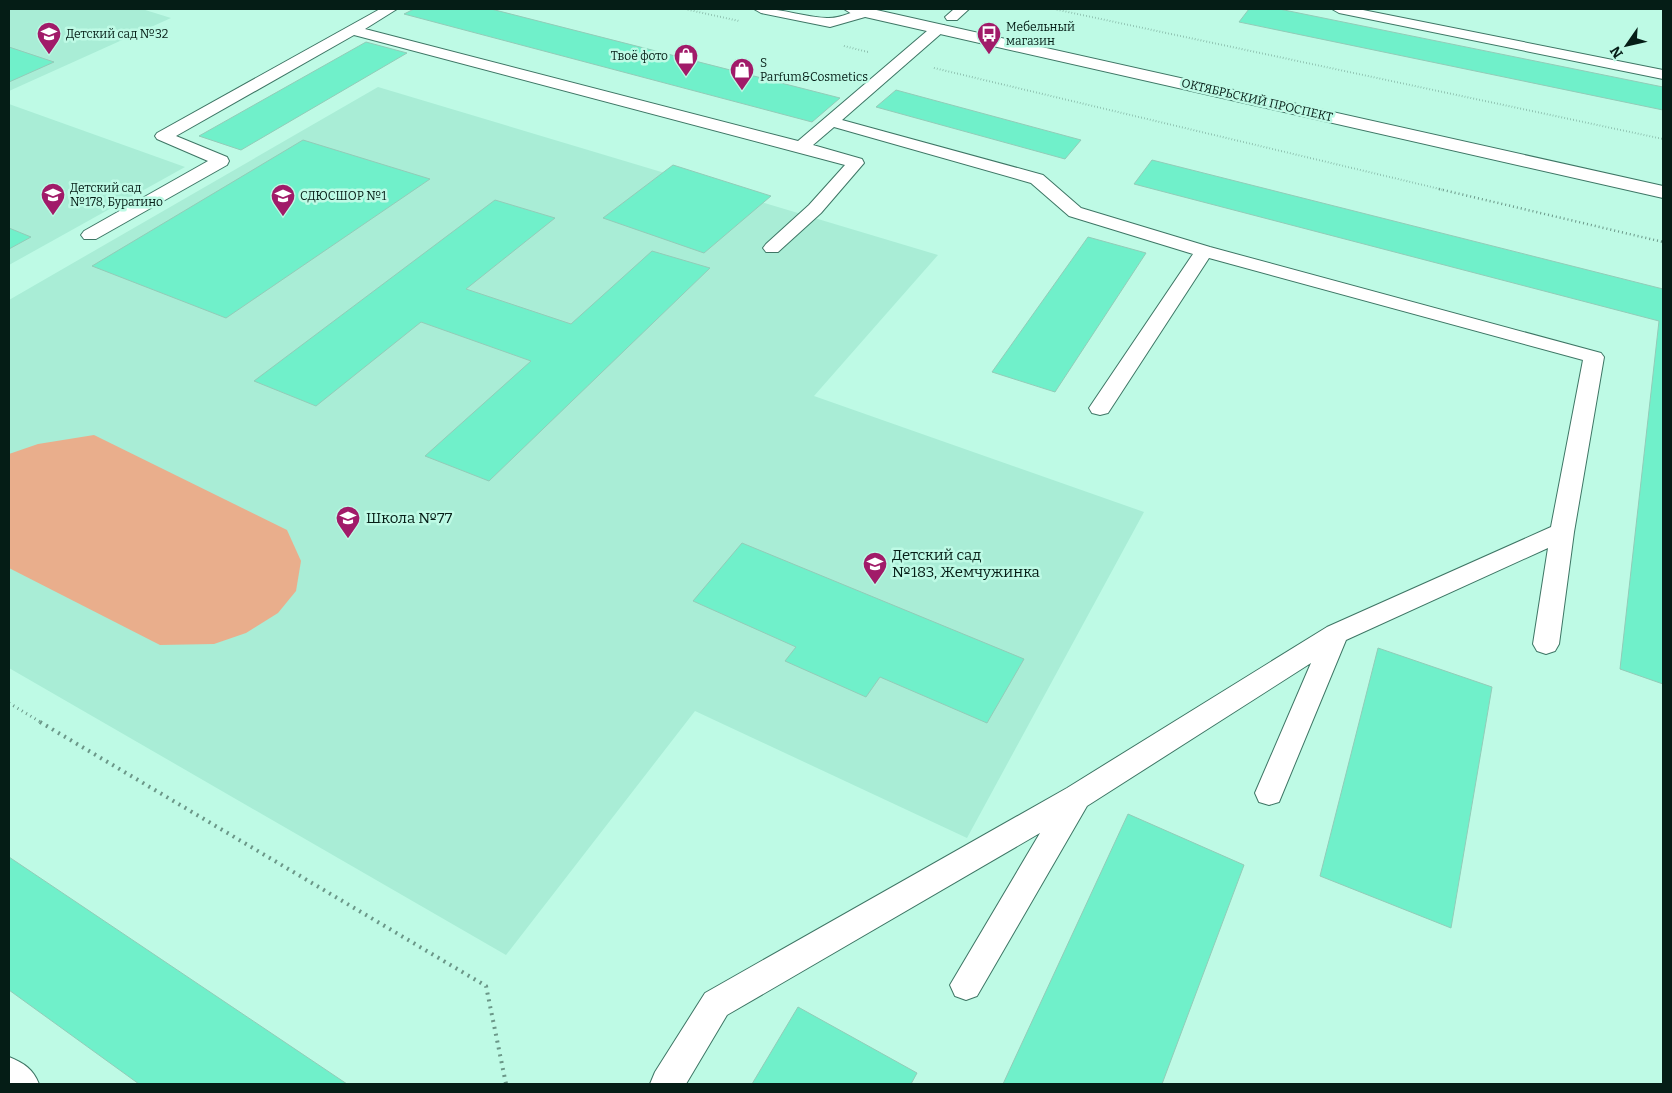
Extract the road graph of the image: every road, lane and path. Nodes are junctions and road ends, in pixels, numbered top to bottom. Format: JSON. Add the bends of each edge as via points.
{"nodes":[{"id":1,"x":390,"y":9,"type":"edge"},
{"id":2,"x":685,"y":9,"type":"edge"},
{"id":3,"x":761,"y":9,"type":"edge"},
{"id":4,"x":913,"y":9,"type":"edge"},
{"id":5,"x":1054,"y":9,"type":"edge"},
{"id":6,"x":1339,"y":9,"type":"edge"},
{"id":7,"x":860,"y":10,"type":"edge"},
{"id":8,"x":951,"y":18,"type":"edge"},
{"id":9,"x":742,"y":22,"type":"dead end"},
{"id":10,"x":352,"y":30,"type":"junction"},
{"id":11,"x":836,"y":44,"type":"dead end"},
{"id":12,"x":902,"y":60,"type":"junction"},
{"id":13,"x":1663,"y":75,"type":"edge"},
{"id":14,"x":829,"y":122,"type":"junction"},
{"id":15,"x":1663,"y":139,"type":"edge"},
{"id":16,"x":801,"y":147,"type":"junction"},
{"id":17,"x":1663,"y":176,"type":"edge"},
{"id":18,"x":1663,"y":192,"type":"edge"},
{"id":19,"x":90,"y":235,"type":"dead end"},
{"id":20,"x":1663,"y":242,"type":"edge"},
{"id":21,"x":772,"y":248,"type":"dead end"},
{"id":22,"x":1204,"y":251,"type":"junction"},
{"id":23,"x":1100,"y":408,"type":"dead end"},
{"id":24,"x":1562,"y":532,"type":"junction"},
{"id":25,"x":1336,"y":634,"type":"junction"},
{"id":26,"x":1546,"y":644,"type":"dead end"},
{"id":27,"x":9,"y":703,"type":"edge"},
{"id":28,"x":1270,"y":792,"type":"dead end"},
{"id":29,"x":1077,"y":797,"type":"junction"},
{"id":30,"x":966,"y":985,"type":"dead end"},
{"id":31,"x":9,"y":1074,"type":"edge"},
{"id":32,"x":22,"y":1084,"type":"edge"},
{"id":33,"x":506,"y":1084,"type":"edge"},
{"id":34,"x":667,"y":1084,"type":"edge"}],
"edges":[{"from":1,"to":10,"type":"lane"},
{"from":2,"to":9,"type":"path"},
{"from":3,"to":7,"type":"lane","via":[[830,23],[842,21]]},
{"from":4,"to":8,"type":"main road","name":"ОКТЯБРЬСКИЙ ПРОСПЕКТ"},
{"from":5,"to":15,"type":"path"},
{"from":6,"to":13,"type":"lane"},
{"from":7,"to":8,"type":"main road","name":"ОКТЯБРЬСКИЙ ПРОСПЕКТ"},
{"from":8,"to":12,"type":"lane"},
{"from":8,"to":17,"type":"main road","name":"ОКТЯБРЬСКИЙ ПРОСПЕКТ"},
{"from":8,"to":18,"type":"main road","name":"ОКТЯБРЬСКИЙ ПРОСПЕКТ"},
{"from":10,"to":16,"type":"lane"},
{"from":10,"to":19,"type":"lane","via":[[163,136],[221,161]]},
{"from":11,"to":12,"type":"path"},
{"from":12,"to":14,"type":"lane"},
{"from":12,"to":20,"type":"path"},
{"from":14,"to":16,"type":"lane"},
{"from":14,"to":22,"type":"lane","via":[[1037,179],[1075,212]]},
{"from":16,"to":21,"type":"lane","via":[[856,163],[815,209]]},
{"from":22,"to":23,"type":"lane"},
{"from":22,"to":24,"type":"lane","via":[[1594,357]]},
{"from":24,"to":25,"type":"lane"},
{"from":24,"to":26,"type":"lane"},
{"from":25,"to":28,"type":"lane"},
{"from":25,"to":29,"type":"lane"},
{"from":27,"to":33,"type":"path","via":[[486,986]]},
{"from":29,"to":30,"type":"lane"},
{"from":29,"to":34,"type":"lane","via":[[716,1004]]},
{"from":31,"to":32,"type":"lane"}]}
